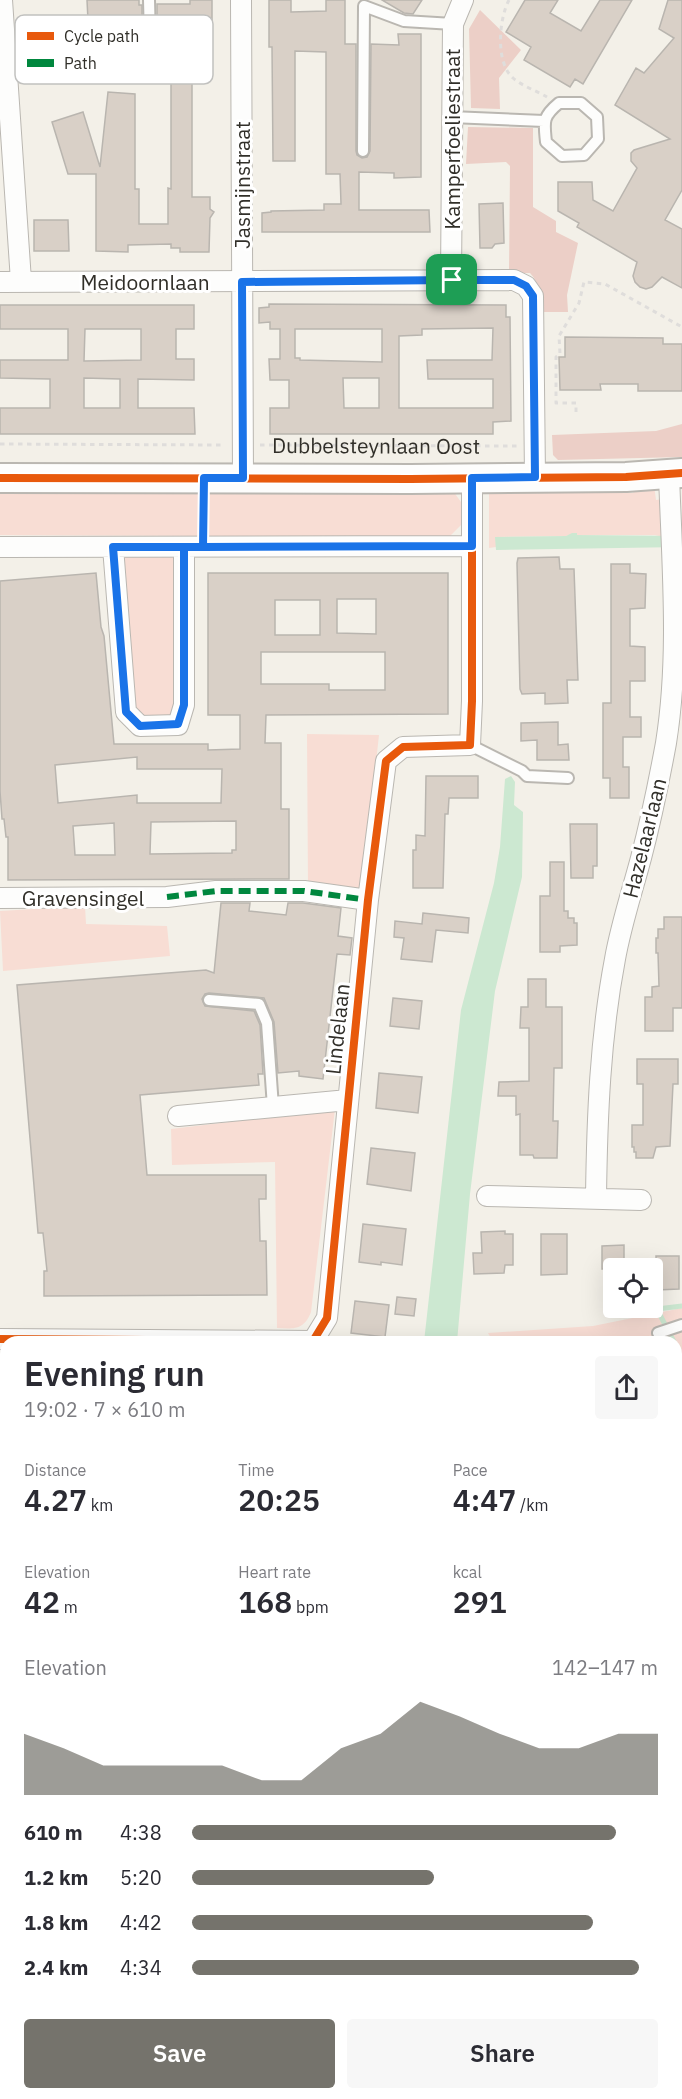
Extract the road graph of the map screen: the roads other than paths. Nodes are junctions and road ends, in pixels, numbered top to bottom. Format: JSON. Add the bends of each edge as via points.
{"nodes":[{"id":1,"x":2,"y":0,"type":"edge"},
{"id":2,"x":149,"y":0,"type":"edge"},
{"id":3,"x":241,"y":0,"type":"edge"},
{"id":4,"x":463,"y":0,"type":"edge"},
{"id":5,"x":149,"y":15,"type":"edge"},
{"id":6,"x":453,"y":24,"type":"junction"},
{"id":7,"x":451,"y":117,"type":"junction"},
{"id":8,"x":544,"y":121,"type":"junction"},
{"id":9,"x":363,"y":151,"type":"dead end"},
{"id":10,"x":452,"y":280,"type":"junction"},
{"id":11,"x":21,"y":281,"type":"junction"},
{"id":12,"x":0,"y":282,"type":"edge"},
{"id":13,"x":242,"y":282,"type":"junction"},
{"id":14,"x":676,"y":474,"type":"edge"},
{"id":15,"x":535,"y":477,"type":"junction"},
{"id":16,"x":0,"y":478,"type":"edge"},
{"id":17,"x":243,"y":478,"type":"junction"},
{"id":18,"x":472,"y":478,"type":"junction"},
{"id":19,"x":472,"y":546,"type":"junction"},
{"id":20,"x":0,"y":547,"type":"edge"},
{"id":21,"x":113,"y":547,"type":"junction"},
{"id":22,"x":194,"y":547,"type":"junction"},
{"id":23,"x":470,"y":746,"type":"junction"},
{"id":24,"x":568,"y":778,"type":"dead end"},
{"id":25,"x":0,"y":898,"type":"edge"},
{"id":26,"x":368,"y":900,"type":"junction"},
{"id":27,"x":209,"y":999,"type":"dead end"},
{"id":28,"x":348,"y":1100,"type":"junction"},
{"id":29,"x":273,"y":1107,"type":"junction"},
{"id":30,"x":178,"y":1116,"type":"dead end"},
{"id":31,"x":488,"y":1196,"type":"dead end"},
{"id":32,"x":596,"y":1198,"type":"junction"},
{"id":33,"x":641,"y":1200,"type":"dead end"},
{"id":34,"x":678,"y":1325,"type":"edge"},
{"id":35,"x":658,"y":1333,"type":"dead end"},
{"id":36,"x":316,"y":1336,"type":"edge"}],
"edges":[{"from":1,"to":11,"type":"street"},
{"from":2,"to":5,"type":"lane"},
{"from":3,"to":13,"type":"street","name":"Jasmijnstraat"},
{"from":4,"to":6,"type":"street","name":"Kamperfoeliestraat"},
{"from":6,"to":7,"type":"street","name":"Kamperfoeliestraat"},
{"from":6,"to":9,"type":"lane","via":[[404,21],[364,6]]},
{"from":7,"to":8,"type":"lane"},
{"from":7,"to":10,"type":"street","name":"Kamperfoeliestraat"},
{"from":8,"to":8,"type":"lane","via":[[546,142],[562,156],[584,154],[598,139],[597,117],[581,103],[559,104]]},
{"from":10,"to":13,"type":"street","name":"Meidoornlaan"},
{"from":10,"to":15,"type":"street","name":"Meidoornlaan","via":[[514,280],[526,286],[533,296]]},
{"from":11,"to":12,"type":"street","name":"Meidoornlaan"},
{"from":11,"to":13,"type":"street","name":"Meidoornlaan"},
{"from":13,"to":17,"type":"street","name":"Jasmijnstraat"},
{"from":14,"to":15,"type":"street","name":"Dubbelsteynlaan Oost"},
{"from":14,"to":32,"type":"street","name":"Hazelaarlaan","via":[[671,542],[673,681],[666,741],[606,1009],[598,1096]]},
{"from":15,"to":18,"type":"street","name":"Dubbelsteynlaan Oost"},
{"from":16,"to":17,"type":"street","name":"Dubbelsteynlaan Oost"},
{"from":17,"to":18,"type":"street","name":"Dubbelsteynlaan Oost"},
{"from":18,"to":19,"type":"street"},
{"from":19,"to":22,"type":"street"},
{"from":19,"to":23,"type":"street"},
{"from":20,"to":21,"type":"street"},
{"from":21,"to":22,"type":"street"},
{"from":21,"to":22,"type":"street","via":[[126,712],[140,726],[178,724],[184,705]]},
{"from":23,"to":24,"type":"lane","via":[[527,776]]},
{"from":23,"to":26,"type":"street","name":"Lindelaan","via":[[403,747],[386,761]]},
{"from":25,"to":26,"type":"street","name":"Gravensingel","via":[[304,891]]},
{"from":26,"to":28,"type":"street","name":"Lindelaan"},
{"from":27,"to":29,"type":"lane","via":[[259,1004],[267,1023]]},
{"from":28,"to":29,"type":"street","name":"Lindelaan"},
{"from":28,"to":36,"type":"street","name":"Lindelaan","via":[[327,1318]]},
{"from":29,"to":30,"type":"street","name":"Lindelaan"},
{"from":31,"to":32,"type":"street"},
{"from":32,"to":33,"type":"street"},
{"from":34,"to":35,"type":"lane"}]}
